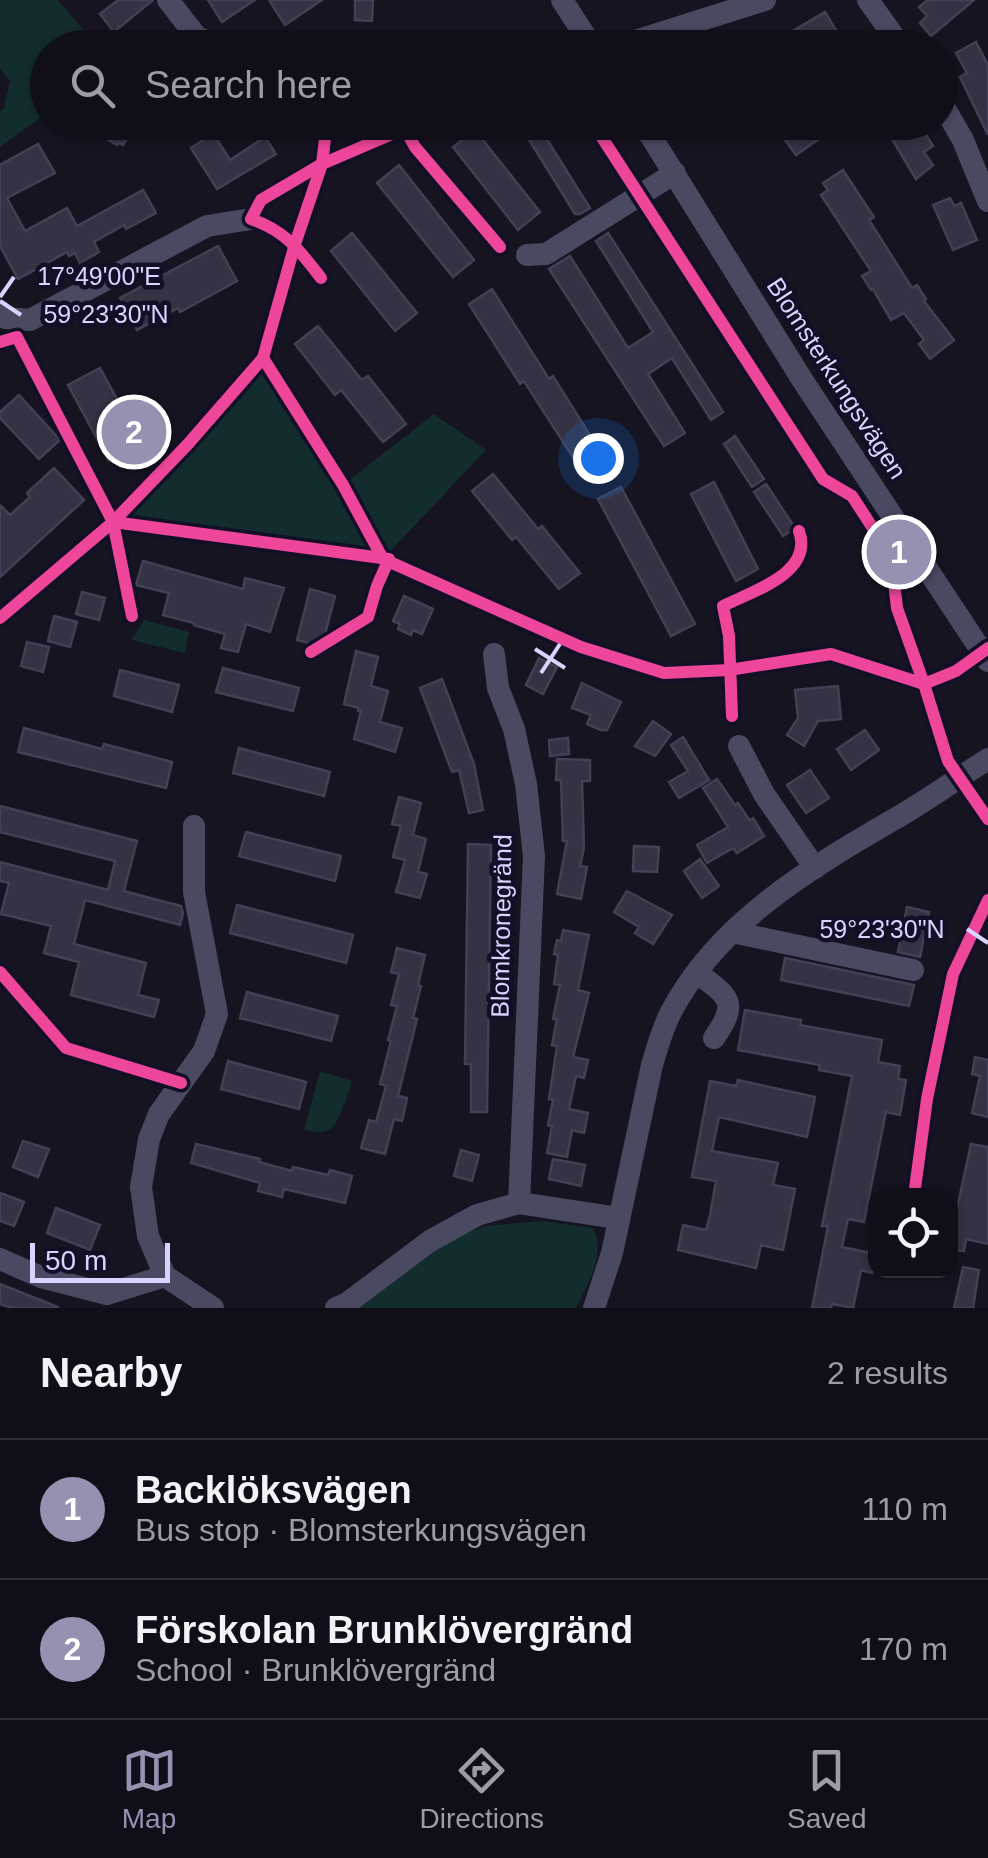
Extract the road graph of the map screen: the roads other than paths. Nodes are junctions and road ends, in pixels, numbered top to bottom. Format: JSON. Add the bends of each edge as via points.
{"nodes":[{"id":1,"x":168,"y":0,"type":"edge"},
{"id":2,"x":562,"y":0,"type":"edge"},
{"id":3,"x":765,"y":0,"type":"edge"},
{"id":4,"x":868,"y":0,"type":"edge"},
{"id":5,"x":191,"y":30,"type":"edge"},
{"id":6,"x":581,"y":30,"type":"edge"},
{"id":7,"x":670,"y":30,"type":"edge"},
{"id":8,"x":889,"y":30,"type":"edge"},
{"id":9,"x":958,"y":130,"type":"edge"},
{"id":10,"x":654,"y":140,"type":"edge"},
{"id":11,"x":674,"y":172,"type":"junction"},
{"id":12,"x":988,"y":202,"type":"edge"},
{"id":13,"x":252,"y":219,"type":"dead end"},
{"id":14,"x":527,"y":255,"type":"dead end"},
{"id":15,"x":0,"y":311,"type":"edge"},
{"id":16,"x":494,"y":654,"type":"dead end"},
{"id":17,"x":988,"y":662,"type":"edge"},
{"id":18,"x":739,"y":746,"type":"dead end"},
{"id":19,"x":981,"y":763,"type":"edge"},
{"id":20,"x":194,"y":826,"type":"dead end"},
{"id":21,"x":816,"y":868,"type":"junction"},
{"id":22,"x":732,"y":932,"type":"junction"},
{"id":23,"x":913,"y":970,"type":"dead end"},
{"id":24,"x":698,"y":972,"type":"junction"},
{"id":25,"x":714,"y":1038,"type":"dead end"},
{"id":26,"x":519,"y":1204,"type":"junction"},
{"id":27,"x":618,"y":1218,"type":"junction"},
{"id":28,"x":0,"y":1259,"type":"edge"},
{"id":29,"x":165,"y":1276,"type":"junction"},
{"id":30,"x":213,"y":1308,"type":"edge"},
{"id":31,"x":336,"y":1308,"type":"edge"},
{"id":32,"x":594,"y":1308,"type":"edge"}],
"edges":[{"from":1,"to":5,"type":"street"},
{"from":2,"to":6,"type":"street"},
{"from":3,"to":7,"type":"street"},
{"from":4,"to":8,"type":"street"},
{"from":9,"to":12,"type":"street"},
{"from":10,"to":11,"type":"street","name":"Blomsterkungsvägen"},
{"from":11,"to":14,"type":"street","via":[[546,254]]},
{"from":11,"to":17,"type":"street","name":"Blomsterkungsvägen"},
{"from":13,"to":15,"type":"street","via":[[207,226],[30,320],[5,318]]},
{"from":16,"to":26,"type":"street","name":"Blomkronegränd","via":[[526,784],[534,856]]},
{"from":18,"to":21,"type":"street"},
{"from":19,"to":21,"type":"street"},
{"from":20,"to":29,"type":"street","via":[[194,892],[218,1014],[204,1052],[158,1114],[143,1166],[142,1206]]},
{"from":21,"to":22,"type":"street"},
{"from":22,"to":23,"type":"street"},
{"from":22,"to":24,"type":"street"},
{"from":24,"to":25,"type":"street","via":[[729,999]]},
{"from":24,"to":27,"type":"street","via":[[661,1036]]},
{"from":26,"to":27,"type":"street"},
{"from":26,"to":31,"type":"street","via":[[477,1215],[430,1240]]},
{"from":27,"to":32,"type":"street"},
{"from":28,"to":29,"type":"street","via":[[107,1294]]},
{"from":29,"to":30,"type":"street"}]}
